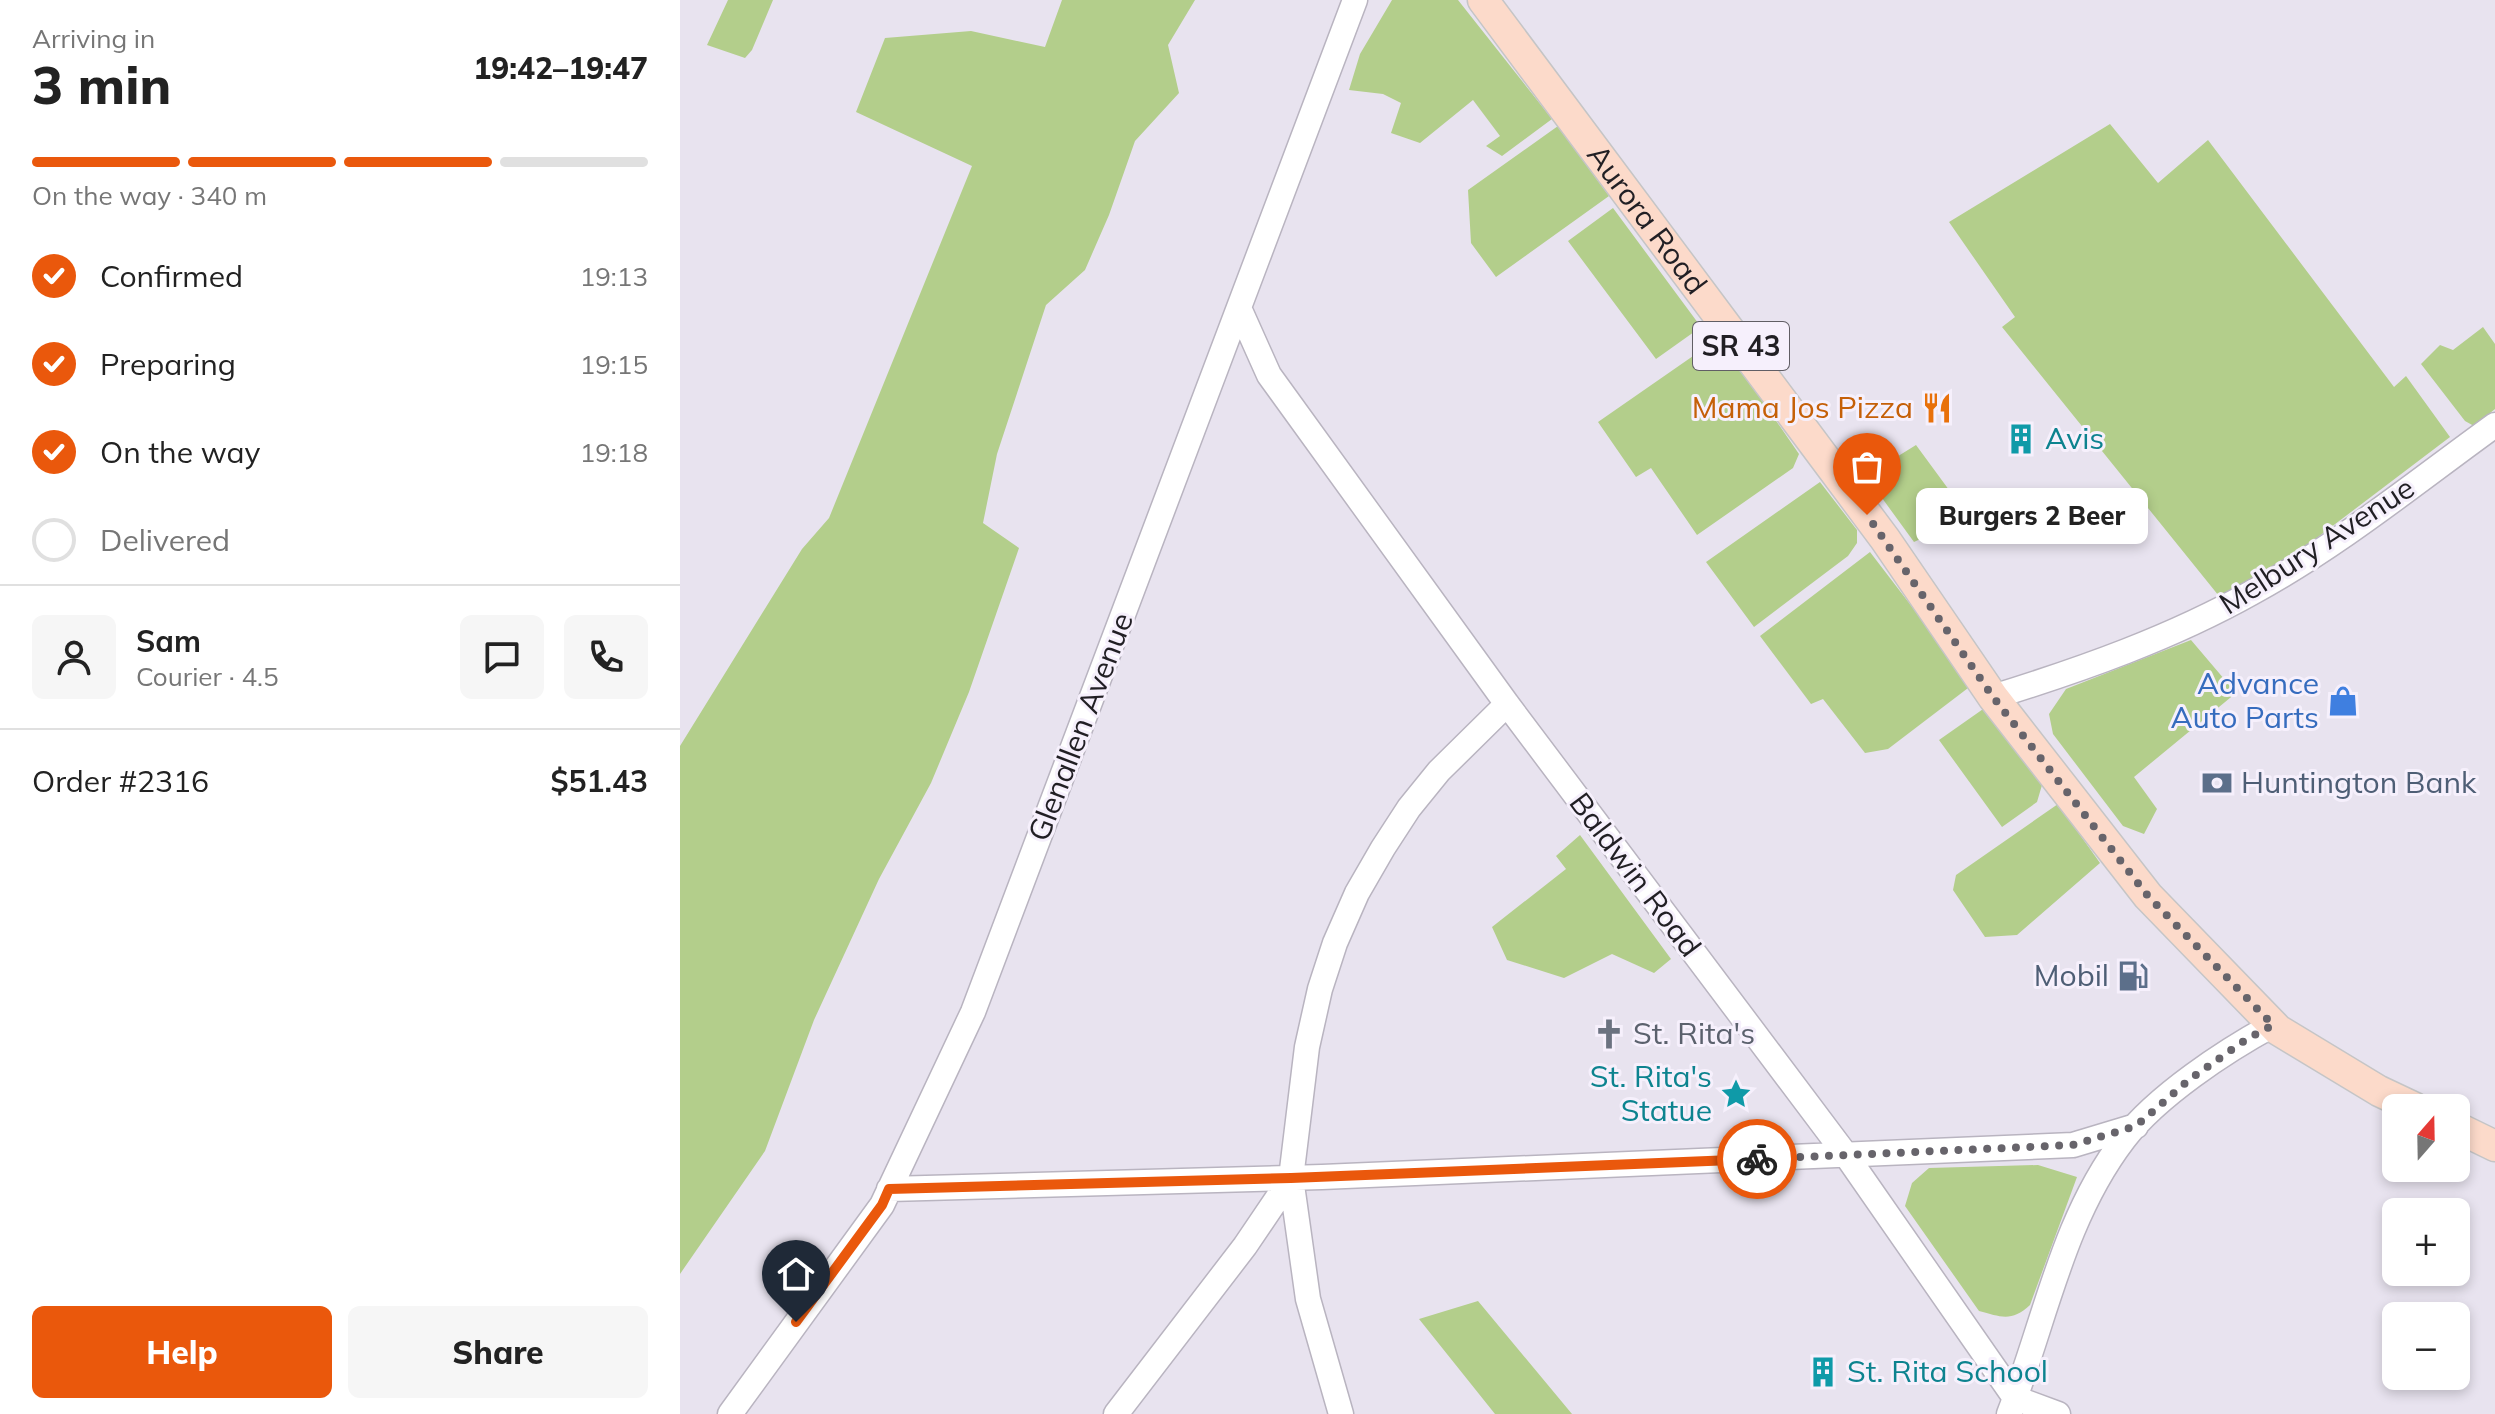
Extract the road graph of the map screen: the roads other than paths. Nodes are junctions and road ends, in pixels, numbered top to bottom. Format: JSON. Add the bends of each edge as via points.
{"nodes":[{"id":1,"x":1355,"y":0,"type":"edge"},
{"id":2,"x":1483,"y":0,"type":"edge"},
{"id":3,"x":1239,"y":308,"type":"junction"},
{"id":4,"x":2495,"y":425,"type":"edge"},
{"id":5,"x":1993,"y":697,"type":"junction"},
{"id":6,"x":1507,"y":704,"type":"junction"},
{"id":7,"x":2273,"y":1025,"type":"junction"},
{"id":8,"x":2385,"y":1094,"type":"edge"},
{"id":9,"x":2136,"y":1126,"type":"junction"},
{"id":10,"x":2470,"y":1134,"type":"edge"},
{"id":11,"x":2495,"y":1146,"type":"edge"},
{"id":12,"x":1846,"y":1155,"type":"junction"},
{"id":13,"x":1291,"y":1178,"type":"junction"},
{"id":14,"x":889,"y":1189,"type":"junction"},
{"id":15,"x":2012,"y":1406,"type":"edge"},
{"id":16,"x":730,"y":1414,"type":"edge"},
{"id":17,"x":1116,"y":1414,"type":"edge"},
{"id":18,"x":1341,"y":1414,"type":"edge"},
{"id":19,"x":2058,"y":1414,"type":"edge"}],
"edges":[{"from":1,"to":3,"type":"street","name":"Glenallen Avenue"},
{"from":2,"to":5,"type":"main road","name":"Aurora Road","number":"SR 43","via":[[1885,539]]},
{"from":3,"to":6,"type":"street","name":"Baldwin Road","via":[[1269,375]]},
{"from":3,"to":14,"type":"street","name":"Glenallen Avenue","via":[[973,1012]]},
{"from":4,"to":5,"type":"street","name":"Melbury Avenue","via":[[2316,554],[2256,590],[2095,665]]},
{"from":5,"to":7,"type":"main road","name":"Aurora Road","number":"SR 43","via":[[2148,896]]},
{"from":6,"to":12,"type":"street","name":"Baldwin Road"},
{"from":6,"to":13,"type":"street","via":[[1409,808],[1357,893],[1320,989],[1307,1047]]},
{"from":7,"to":8,"type":"main road","name":"Aurora Road","number":"SR 43"},
{"from":7,"to":9,"type":"street","via":[[2190,1079]]},
{"from":9,"to":12,"type":"street","via":[[2073,1145]]},
{"from":9,"to":15,"type":"street","via":[[2081,1212]]},
{"from":10,"to":11,"type":"main road"},
{"from":12,"to":13,"type":"street"},
{"from":12,"to":15,"type":"street","name":"Baldwin Road"},
{"from":13,"to":14,"type":"street"},
{"from":13,"to":17,"type":"street"},
{"from":13,"to":18,"type":"street","via":[[1308,1299]]},
{"from":14,"to":16,"type":"street","name":"Glenallen Avenue"},
{"from":15,"to":19,"type":"street"}]}
